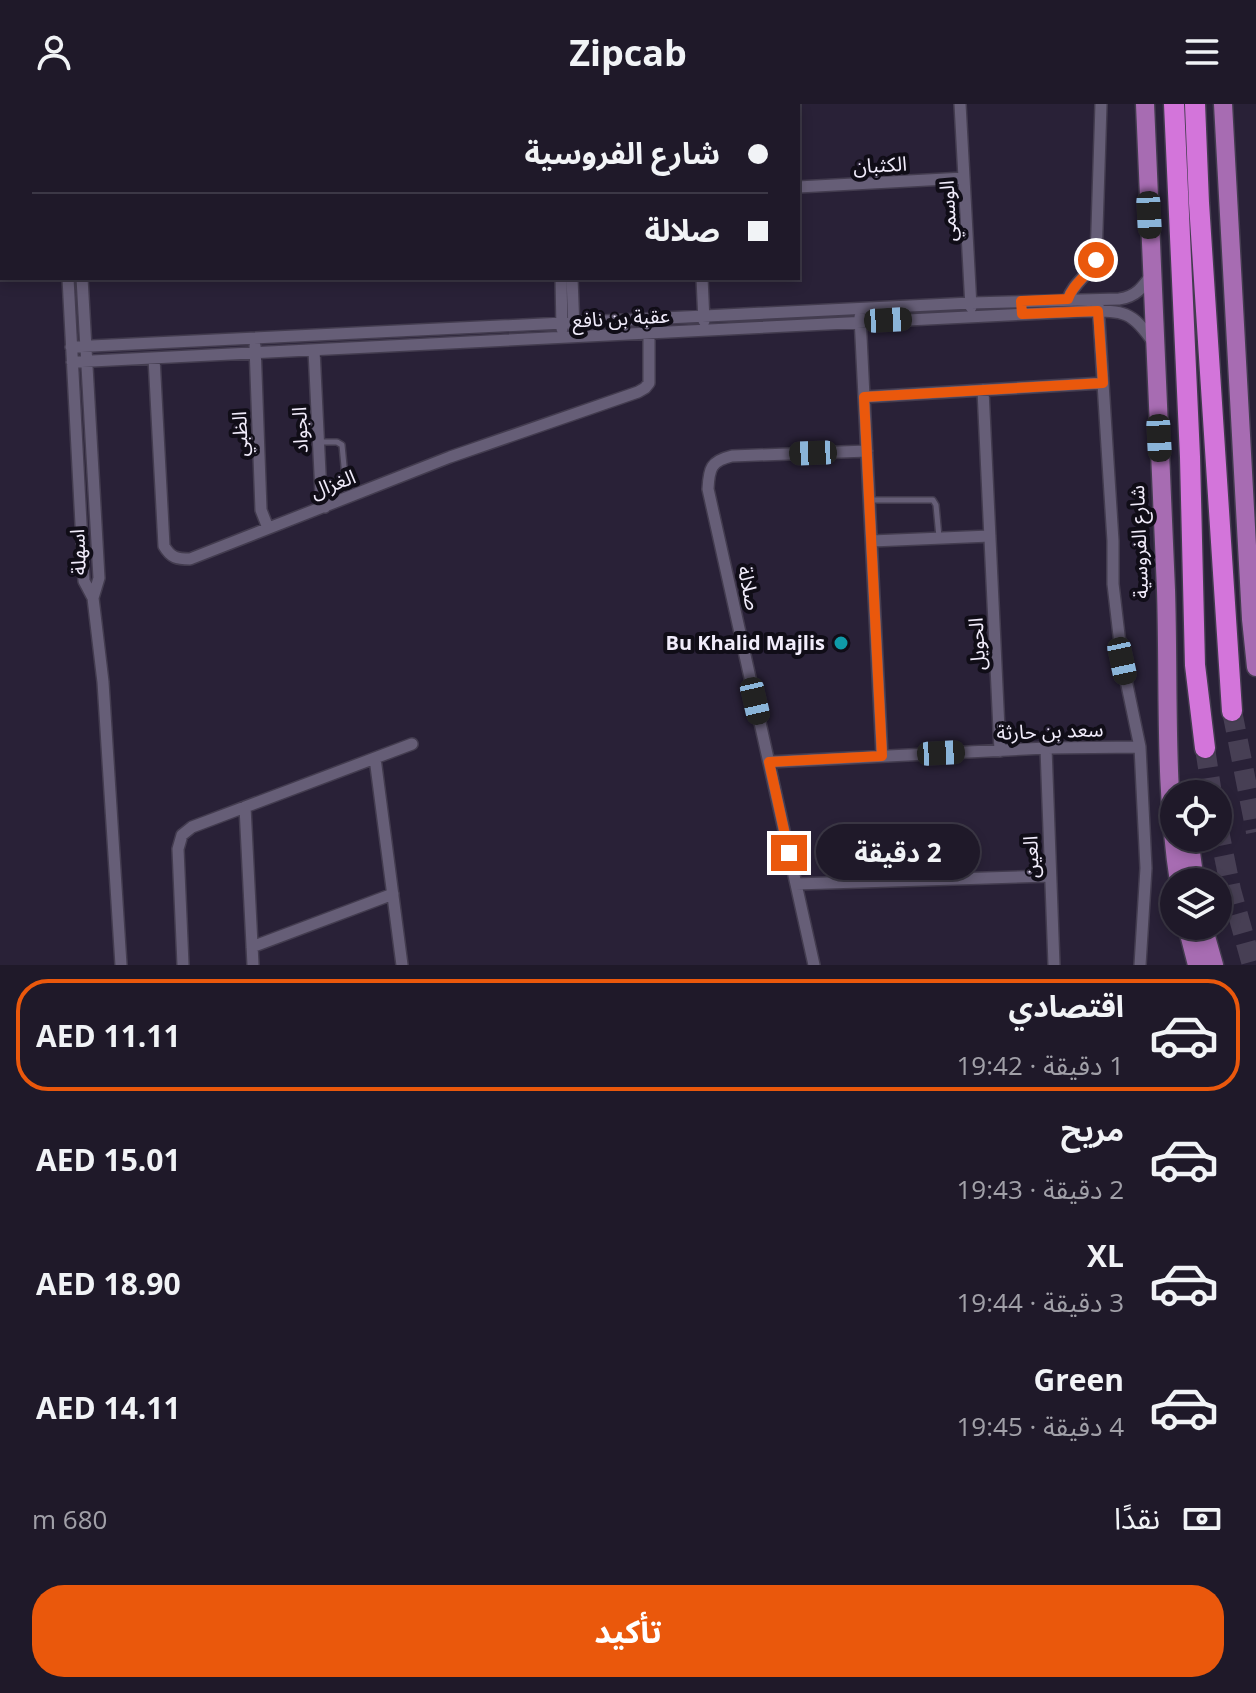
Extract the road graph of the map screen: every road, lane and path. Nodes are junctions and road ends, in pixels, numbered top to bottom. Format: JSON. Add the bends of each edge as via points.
{"nodes":[{"id":1,"x":960,"y":104,"type":"edge"},
{"id":2,"x":1101,"y":104,"type":"edge"},
{"id":3,"x":1145,"y":104,"type":"edge"},
{"id":4,"x":1174,"y":104,"type":"edge"},
{"id":5,"x":1195,"y":104,"type":"edge"},
{"id":6,"x":1223,"y":104,"type":"edge"},
{"id":7,"x":964,"y":178,"type":"junction"},
{"id":8,"x":800,"y":187,"type":"edge"},
{"id":9,"x":1152,"y":273,"type":"junction"},
{"id":10,"x":68,"y":280,"type":"edge"},
{"id":11,"x":82,"y":280,"type":"edge"},
{"id":12,"x":561,"y":280,"type":"edge"},
{"id":13,"x":572,"y":280,"type":"edge"},
{"id":14,"x":702,"y":280,"type":"edge"},
{"id":15,"x":1068,"y":299,"type":"junction"},
{"id":16,"x":1098,"y":305,"type":"junction"},
{"id":17,"x":1022,"y":307,"type":"junction"},
{"id":18,"x":859,"y":308,"type":"junction"},
{"id":19,"x":972,"y":309,"type":"junction"},
{"id":20,"x":704,"y":316,"type":"junction"},
{"id":21,"x":860,"y":321,"type":"junction"},
{"id":22,"x":568,"y":324,"type":"junction"},
{"id":23,"x":705,"y":331,"type":"junction"},
{"id":24,"x":649,"y":334,"type":"junction"},
{"id":25,"x":254,"y":338,"type":"junction"},
{"id":26,"x":569,"y":338,"type":"junction"},
{"id":27,"x":1155,"y":346,"type":"junction"},
{"id":28,"x":71,"y":347,"type":"junction"},
{"id":29,"x":85,"y":347,"type":"junction"},
{"id":30,"x":314,"y":350,"type":"junction"},
{"id":31,"x":255,"y":353,"type":"junction"},
{"id":32,"x":154,"y":358,"type":"junction"},
{"id":33,"x":72,"y":362,"type":"junction"},
{"id":34,"x":86,"y":362,"type":"junction"},
{"id":35,"x":1103,"y":383,"type":"junction"},
{"id":36,"x":983,"y":390,"type":"junction"},
{"id":37,"x":864,"y":397,"type":"junction"},
{"id":38,"x":318,"y":443,"type":"junction"},
{"id":39,"x":867,"y":451,"type":"junction"},
{"id":40,"x":345,"y":477,"type":"dead end"},
{"id":41,"x":870,"y":500,"type":"junction"},
{"id":42,"x":325,"y":507,"type":"junction"},
{"id":43,"x":268,"y":528,"type":"junction"},
{"id":44,"x":990,"y":536,"type":"junction"},
{"id":45,"x":939,"y":538,"type":"junction"},
{"id":46,"x":872,"y":541,"type":"junction"},
{"id":47,"x":93,"y":598,"type":"junction"},
{"id":48,"x":1256,"y":667,"type":"edge"},
{"id":49,"x":1169,"y":700,"type":"junction"},
{"id":50,"x":1232,"y":711,"type":"tunnel mouth"},
{"id":51,"x":412,"y":744,"type":"dead end"},
{"id":52,"x":1140,"y":747,"type":"junction"},
{"id":53,"x":1046,"y":748,"type":"junction"},
{"id":54,"x":1205,"y":748,"type":"tunnel mouth"},
{"id":55,"x":1000,"y":751,"type":"junction"},
{"id":56,"x":882,"y":756,"type":"junction"},
{"id":57,"x":375,"y":758,"type":"junction"},
{"id":58,"x":769,"y":762,"type":"junction"},
{"id":59,"x":1181,"y":780,"type":"edge"},
{"id":60,"x":245,"y":807,"type":"junction"},
{"id":61,"x":1178,"y":868,"type":"edge"},
{"id":62,"x":1050,"y":876,"type":"junction"},
{"id":63,"x":796,"y":884,"type":"junction"},
{"id":64,"x":393,"y":894,"type":"junction"},
{"id":65,"x":1190,"y":940,"type":"edge"},
{"id":66,"x":1207,"y":940,"type":"edge"},
{"id":67,"x":252,"y":947,"type":"junction"},
{"id":68,"x":1195,"y":961,"type":"edge"},
{"id":69,"x":121,"y":965,"type":"edge"},
{"id":70,"x":183,"y":965,"type":"edge"},
{"id":71,"x":253,"y":965,"type":"edge"},
{"id":72,"x":402,"y":965,"type":"edge"},
{"id":73,"x":814,"y":965,"type":"edge"},
{"id":74,"x":1054,"y":965,"type":"edge"},
{"id":75,"x":1140,"y":965,"type":"edge"},
{"id":76,"x":1214,"y":965,"type":"edge"}],
"edges":[{"from":1,"to":7,"type":"street","name":"الوسمي"},
{"from":2,"to":15,"type":"street","via":[[1096,260]]},
{"from":3,"to":9,"type":"main road","name":"شارع الفروسية"},
{"from":4,"to":54,"type":"highway","via":[[1195,665]]},
{"from":5,"to":50,"type":"highway"},
{"from":6,"to":48,"type":"main road"},
{"from":7,"to":8,"type":"street","name":"الكثبان"},
{"from":7,"to":19,"type":"street","name":"الوسمي"},
{"from":9,"to":16,"type":"street","name":"عقبة بن نافع","via":[[1129,298]]},
{"from":9,"to":27,"type":"main road","name":"شارع الفروسية"},
{"from":10,"to":28,"type":"street","name":"اسهلة"},
{"from":11,"to":29,"type":"street","name":"اسهلة"},
{"from":12,"to":22,"type":"street"},
{"from":13,"to":22,"type":"street"},
{"from":14,"to":20,"type":"street"},
{"from":15,"to":16,"type":"street","name":"عقبة بن نافع"},
{"from":15,"to":17,"type":"street","name":"عقبة بن نافع"},
{"from":16,"to":17,"type":"street","name":"عقبة بن نافع"},
{"from":16,"to":27,"type":"street","name":"عقبة بن نافع","via":[[1135,319]]},
{"from":16,"to":35,"type":"street"},
{"from":17,"to":19,"type":"street","name":"عقبة بن نافع"},
{"from":18,"to":19,"type":"street","name":"عقبة بن نافع"},
{"from":18,"to":20,"type":"street","name":"عقبة بن نافع"},
{"from":18,"to":21,"type":"street"},
{"from":19,"to":21,"type":"street","name":"عقبة بن نافع"},
{"from":20,"to":22,"type":"street","name":"عقبة بن نافع"},
{"from":20,"to":23,"type":"street"},
{"from":21,"to":23,"type":"street","name":"عقبة بن نافع"},
{"from":21,"to":37,"type":"street"},
{"from":22,"to":25,"type":"street","name":"عقبة بن نافع"},
{"from":22,"to":26,"type":"street"},
{"from":23,"to":24,"type":"street","name":"عقبة بن نافع"},
{"from":24,"to":26,"type":"street","name":"عقبة بن نافع"},
{"from":24,"to":42,"type":"street","name":"الغزال","via":[[649,383],[638,392]]},
{"from":25,"to":29,"type":"street","name":"عقبة بن نافع"},
{"from":25,"to":31,"type":"street","name":"الظبي"},
{"from":26,"to":30,"type":"street","name":"عقبة بن نافع"},
{"from":27,"to":49,"type":"main road","name":"شارع الفروسية"},
{"from":28,"to":29,"type":"street","name":"عقبة بن نافع"},
{"from":28,"to":33,"type":"street","name":"اسهلة"},
{"from":29,"to":34,"type":"street","name":"اسهلة"},
{"from":30,"to":31,"type":"street","name":"عقبة بن نافع"},
{"from":30,"to":38,"type":"street","name":"الجواد"},
{"from":31,"to":32,"type":"street","name":"عقبة بن نافع"},
{"from":31,"to":43,"type":"street","name":"الظبي","via":[[261,510]]},
{"from":32,"to":34,"type":"street","name":"عقبة بن نافع"},
{"from":32,"to":43,"type":"street","name":"الغزال","via":[[164,546],[169,555],[190,559]]},
{"from":33,"to":34,"type":"street","name":"عقبة بن نافع"},
{"from":33,"to":47,"type":"street","name":"اسهلة","via":[[84,581]]},
{"from":34,"to":47,"type":"street","name":"اسهلة","via":[[99,578]]},
{"from":35,"to":36,"type":"street"},
{"from":35,"to":52,"type":"street","via":[[1114,596]]},
{"from":36,"to":37,"type":"street"},
{"from":36,"to":44,"type":"street","name":"الحويل"},
{"from":37,"to":39,"type":"street"},
{"from":38,"to":40,"type":"lane","via":[[342,445]]},
{"from":38,"to":42,"type":"street","name":"الجواد"},
{"from":39,"to":41,"type":"street"},
{"from":39,"to":58,"type":"street","name":"صلالة","via":[[732,456],[719,459],[709,476]]},
{"from":41,"to":45,"type":"lane","via":[[933,500]]},
{"from":41,"to":46,"type":"street"},
{"from":42,"to":43,"type":"street","name":"الغزال"},
{"from":44,"to":45,"type":"street"},
{"from":44,"to":55,"type":"street","name":"الحويل"},
{"from":45,"to":46,"type":"street"},
{"from":46,"to":56,"type":"street"},
{"from":47,"to":69,"type":"street"},
{"from":49,"to":59,"type":"main road"},
{"from":49,"to":61,"type":"main road","name":"شارع الفروسية"},
{"from":51,"to":57,"type":"street"},
{"from":52,"to":53,"type":"street","name":"سعد بن حارثة"},
{"from":52,"to":75,"type":"street","via":[[1146,868]]},
{"from":53,"to":55,"type":"street","name":"سعد بن حارثة"},
{"from":53,"to":62,"type":"street","name":"العين"},
{"from":55,"to":56,"type":"street","name":"سعد بن حارثة"},
{"from":56,"to":58,"type":"street","name":"سعد بن حارثة"},
{"from":57,"to":60,"type":"street"},
{"from":57,"to":64,"type":"street"},
{"from":58,"to":63,"type":"street","name":"صلالة"},
{"from":60,"to":67,"type":"street"},
{"from":60,"to":70,"type":"street","via":[[182,835],[178,849]]},
{"from":62,"to":63,"type":"street"},
{"from":62,"to":74,"type":"street","name":"العين"},
{"from":63,"to":73,"type":"street","name":"صلالة"},
{"from":64,"to":67,"type":"street"},
{"from":64,"to":72,"type":"street"},
{"from":65,"to":68,"type":"main road"},
{"from":66,"to":76,"type":"main road"},
{"from":67,"to":71,"type":"street"}]}
